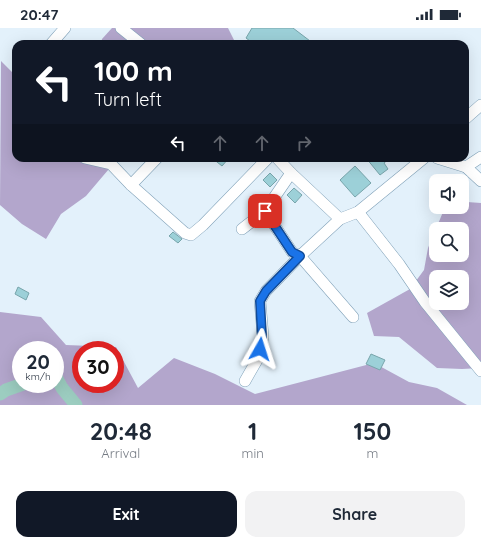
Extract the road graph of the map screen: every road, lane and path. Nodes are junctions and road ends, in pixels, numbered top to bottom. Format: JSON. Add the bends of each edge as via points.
{"nodes":[{"id":1,"x":65,"y":28,"type":"edge"},
{"id":2,"x":121,"y":28,"type":"edge"},
{"id":3,"x":54,"y":40,"type":"edge"},
{"id":4,"x":136,"y":40,"type":"edge"},
{"id":5,"x":481,"y":105,"type":"edge"},
{"id":6,"x":469,"y":116,"type":"edge"},
{"id":7,"x":481,"y":158,"type":"edge"},
{"id":8,"x":102,"y":162,"type":"edge"},
{"id":9,"x":153,"y":162,"type":"edge"},
{"id":10,"x":264,"y":162,"type":"edge"},
{"id":11,"x":281,"y":162,"type":"edge"},
{"id":12,"x":419,"y":162,"type":"edge"},
{"id":13,"x":450,"y":162,"type":"edge"},
{"id":14,"x":466,"y":167,"type":"junction"},
{"id":15,"x":291,"y":173,"type":"junction"},
{"id":16,"x":481,"y":181,"type":"edge"},
{"id":17,"x":131,"y":185,"type":"junction"},
{"id":18,"x":265,"y":211,"type":"junction"},
{"id":19,"x":358,"y":212,"type":"junction"},
{"id":20,"x":340,"y":219,"type":"junction"},
{"id":21,"x":242,"y":230,"type":"dead end"},
{"id":22,"x":300,"y":256,"type":"junction"},
{"id":23,"x":353,"y":317,"type":"dead end"},
{"id":24,"x":481,"y":371,"type":"edge"},
{"id":25,"x":245,"y":381,"type":"dead end"}],
"edges":[{"from":1,"to":3,"type":"street"},
{"from":2,"to":4,"type":"street"},
{"from":5,"to":6,"type":"street"},
{"from":7,"to":14,"type":"street"},
{"from":8,"to":17,"type":"street","via":[[111,164]]},
{"from":9,"to":17,"type":"street"},
{"from":10,"to":17,"type":"street","via":[[204,225],[191,235],[185,233]]},
{"from":11,"to":15,"type":"street"},
{"from":12,"to":19,"type":"street"},
{"from":13,"to":14,"type":"street"},
{"from":14,"to":16,"type":"street"},
{"from":15,"to":18,"type":"street"},
{"from":15,"to":20,"type":"street"},
{"from":18,"to":21,"type":"street"},
{"from":18,"to":22,"type":"street","via":[[292,252]]},
{"from":19,"to":20,"type":"street"},
{"from":19,"to":24,"type":"street","via":[[425,302]]},
{"from":20,"to":22,"type":"street"},
{"from":22,"to":23,"type":"street"},
{"from":22,"to":25,"type":"street","via":[[266,291],[260,301],[262,337],[257,360]]}]}
